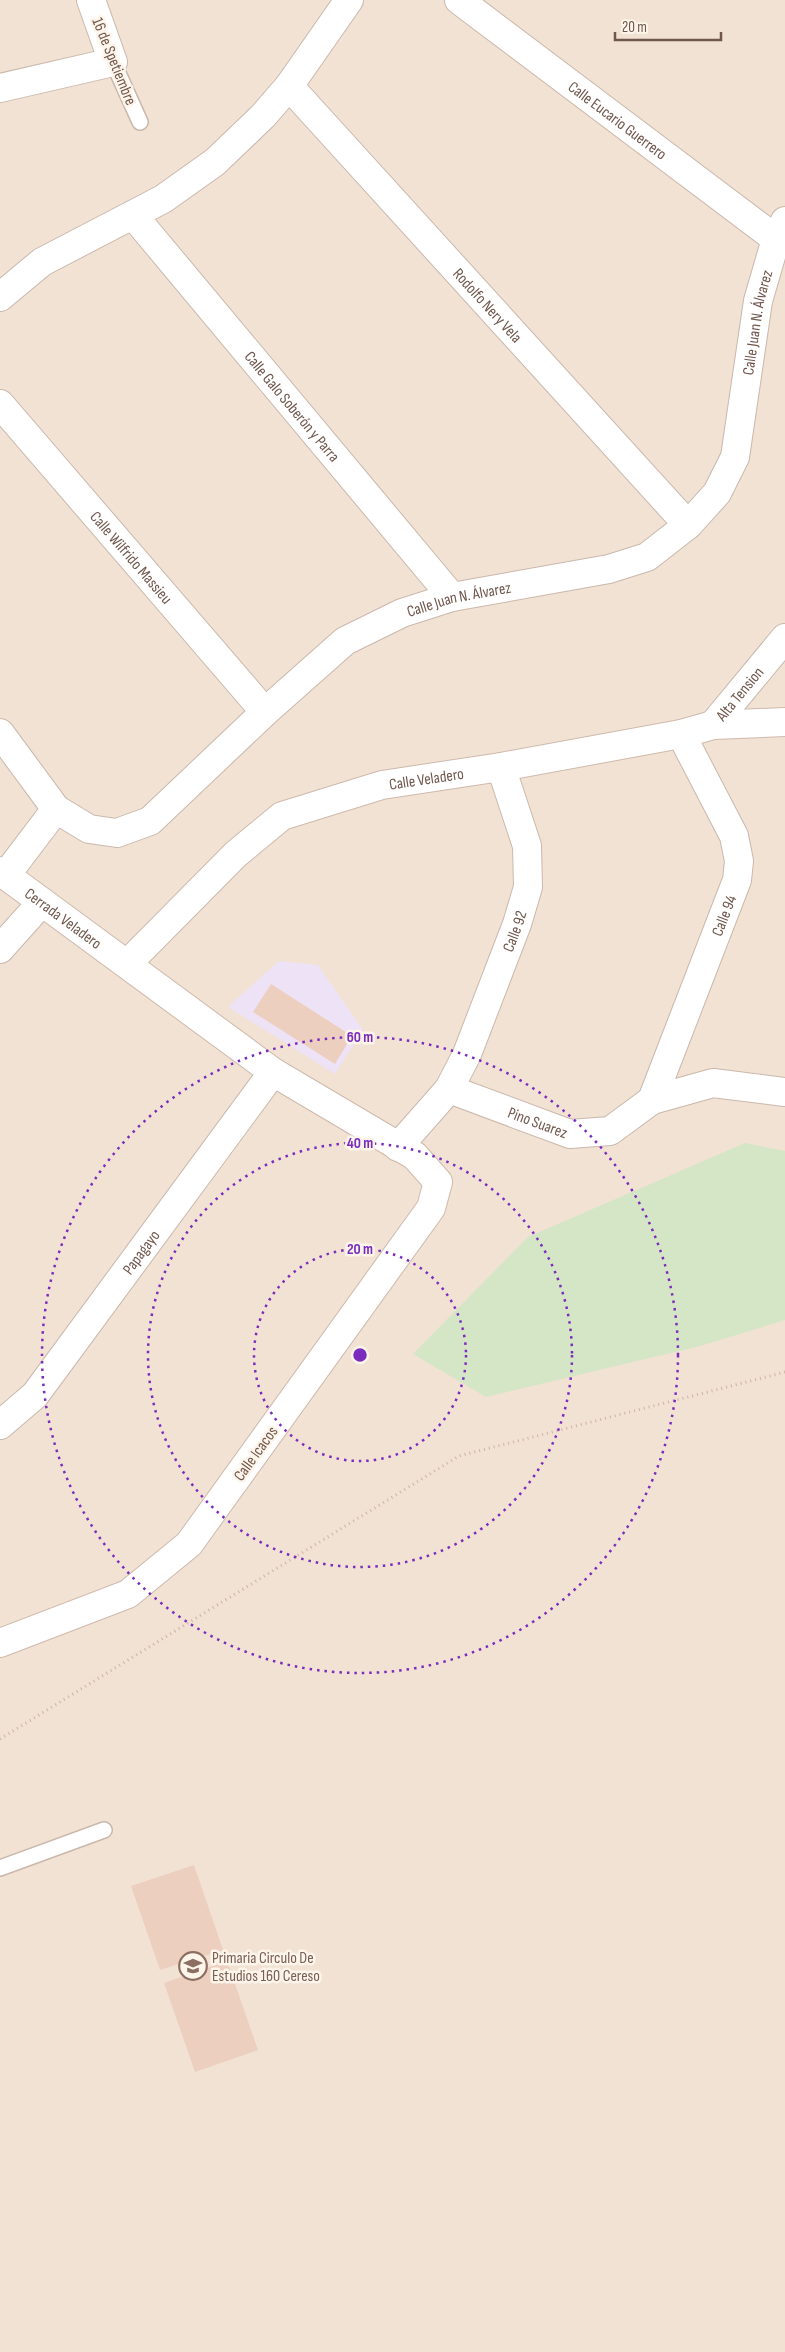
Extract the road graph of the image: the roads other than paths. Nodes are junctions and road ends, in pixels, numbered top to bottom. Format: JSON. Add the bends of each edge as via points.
{"nodes":[{"id":1,"x":91,"y":0,"type":"edge"},
{"id":2,"x":349,"y":0,"type":"edge"},
{"id":3,"x":459,"y":0,"type":"edge"},
{"id":4,"x":113,"y":62,"type":"junction"},
{"id":5,"x":289,"y":86,"type":"junction"},
{"id":6,"x":0,"y":88,"type":"edge"},
{"id":7,"x":140,"y":122,"type":"dead end"},
{"id":8,"x":133,"y":215,"type":"junction"},
{"id":9,"x":780,"y":230,"type":"edge"},
{"id":10,"x":0,"y":297,"type":"edge"},
{"id":11,"x":0,"y":404,"type":"edge"},
{"id":12,"x":688,"y":525,"type":"junction"},
{"id":13,"x":452,"y":596,"type":"junction"},
{"id":14,"x":785,"y":638,"type":"edge"},
{"id":15,"x":265,"y":712,"type":"junction"},
{"id":16,"x":785,"y":722,"type":"edge"},
{"id":17,"x":713,"y":725,"type":"junction"},
{"id":18,"x":0,"y":733,"type":"edge"},
{"id":19,"x":680,"y":734,"type":"junction"},
{"id":20,"x":501,"y":767,"type":"junction"},
{"id":21,"x":56,"y":809,"type":"junction"},
{"id":22,"x":3,"y":873,"type":"edge"},
{"id":23,"x":47,"y":906,"type":"junction"},
{"id":24,"x":0,"y":949,"type":"edge"},
{"id":25,"x":126,"y":964,"type":"junction"},
{"id":26,"x":273,"y":1072,"type":"junction"},
{"id":27,"x":449,"y":1089,"type":"junction"},
{"id":28,"x":785,"y":1092,"type":"edge"},
{"id":29,"x":652,"y":1100,"type":"junction"},
{"id":30,"x":398,"y":1147,"type":"junction"},
{"id":31,"x":0,"y":1425,"type":"edge"},
{"id":32,"x":0,"y":1644,"type":"edge"},
{"id":33,"x":104,"y":1830,"type":"dead end"},
{"id":34,"x":0,"y":1868,"type":"edge"}],
"edges":[{"from":1,"to":4,"type":"street","name":"16 de Spetiembre"},
{"from":2,"to":5,"type":"street"},
{"from":3,"to":9,"type":"street","name":"Calle Eucario Guerrero"},
{"from":4,"to":6,"type":"street"},
{"from":4,"to":7,"type":"lane","name":"16 de Spetiembre"},
{"from":5,"to":8,"type":"street","via":[[215,162],[163,199]]},
{"from":5,"to":12,"type":"street","name":"Rodolfo Nery Vela"},
{"from":8,"to":10,"type":"street","via":[[42,262]]},
{"from":8,"to":13,"type":"street","name":"Calle Galo Soberón y Parra"},
{"from":9,"to":12,"type":"street","name":"Calle Juan N. Álvarez","via":[[758,301],[735,457],[717,493]]},
{"from":11,"to":15,"type":"street","name":"Calle Wilfrido Massieu"},
{"from":12,"to":13,"type":"street","name":"Calle Juan N. Álvarez","via":[[647,557],[608,569]]},
{"from":13,"to":15,"type":"street","name":"Calle Juan N. Álvarez","via":[[402,613],[345,641]]},
{"from":14,"to":17,"type":"street","name":"Alta Tension"},
{"from":15,"to":21,"type":"street","name":"Calle Juan N. Álvarez","via":[[150,821],[117,833],[89,829]]},
{"from":16,"to":17,"type":"street","name":"Calle Veladero"},
{"from":17,"to":19,"type":"street","name":"Calle Veladero"},
{"from":18,"to":21,"type":"street"},
{"from":19,"to":20,"type":"street","name":"Calle Veladero"},
{"from":19,"to":29,"type":"street","name":"Calle 94","via":[[734,836],[740,860],[737,880]]},
{"from":20,"to":25,"type":"street","name":"Calle Veladero","via":[[382,785],[282,816],[236,854]]},
{"from":20,"to":27,"type":"street","name":"Calle 92","via":[[527,846],[528,887],[467,1054]]},
{"from":21,"to":22,"type":"street"},
{"from":22,"to":23,"type":"street","name":"Cerrada Veladero"},
{"from":23,"to":24,"type":"street"},
{"from":23,"to":25,"type":"street","name":"Cerrada Veladero"},
{"from":25,"to":26,"type":"street"},
{"from":26,"to":30,"type":"street"},
{"from":26,"to":31,"type":"street","name":"Papagayo","via":[[35,1395]]},
{"from":27,"to":29,"type":"street","name":"Pino Suarez","via":[[570,1134],[610,1131]]},
{"from":27,"to":30,"type":"street"},
{"from":28,"to":29,"type":"street","name":"Pino Suarez","via":[[713,1083]]},
{"from":30,"to":32,"type":"street","name":"Calle Icacos","via":[[415,1156],[438,1182],[431,1208],[189,1544],[128,1594]]},
{"from":33,"to":34,"type":"lane"}]}
